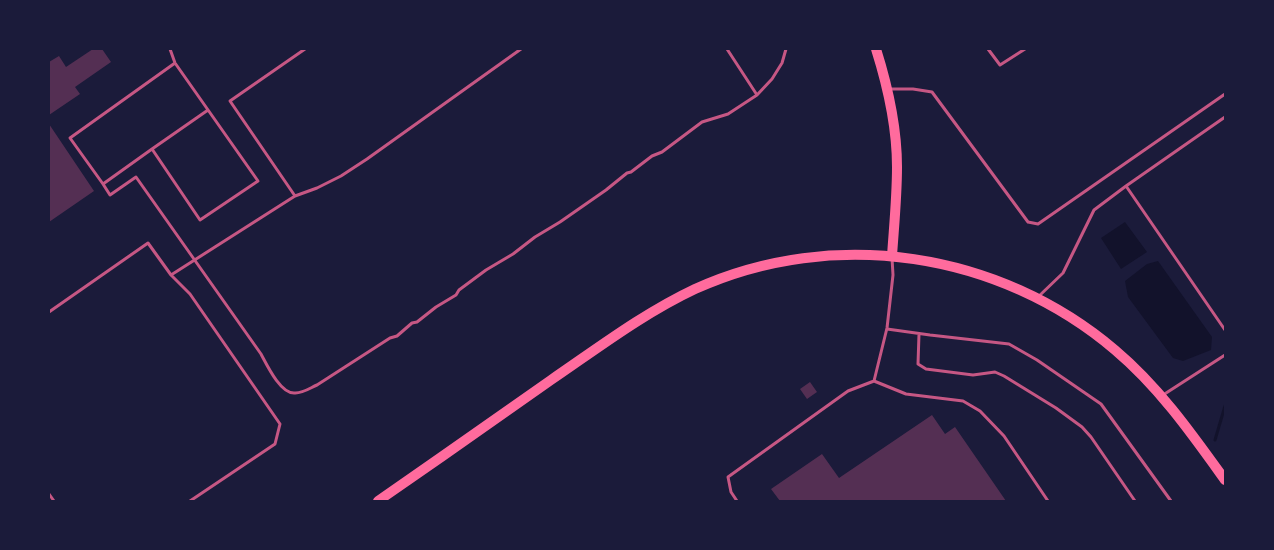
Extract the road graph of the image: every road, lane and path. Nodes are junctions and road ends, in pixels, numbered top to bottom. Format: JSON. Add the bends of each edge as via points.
{"nodes":[{"id":1,"x":170,"y":49,"type":"edge"},
{"id":2,"x":306,"y":49,"type":"edge"},
{"id":3,"x":521,"y":49,"type":"edge"},
{"id":4,"x":727,"y":49,"type":"edge"},
{"id":5,"x":786,"y":49,"type":"edge"},
{"id":6,"x":876,"y":49,"type":"edge"},
{"id":7,"x":988,"y":49,"type":"edge"},
{"id":8,"x":1025,"y":49,"type":"edge"},
{"id":9,"x":175,"y":63,"type":"junction"},
{"id":10,"x":887,"y":89,"type":"junction"},
{"id":11,"x":1225,"y":94,"type":"edge"},
{"id":12,"x":757,"y":95,"type":"junction"},
{"id":13,"x":208,"y":110,"type":"junction"},
{"id":14,"x":1225,"y":117,"type":"edge"},
{"id":15,"x":152,"y":149,"type":"junction"},
{"id":16,"x":103,"y":184,"type":"junction"},
{"id":17,"x":1126,"y":186,"type":"junction"},
{"id":18,"x":295,"y":196,"type":"junction"},
{"id":19,"x":892,"y":256,"type":"junction"},
{"id":20,"x":194,"y":260,"type":"junction"},
{"id":21,"x":170,"y":275,"type":"junction"},
{"id":22,"x":1038,"y":298,"type":"junction"},
{"id":23,"x":49,"y":312,"type":"edge"},
{"id":24,"x":887,"y":329,"type":"junction"},
{"id":25,"x":1225,"y":330,"type":"edge"},
{"id":26,"x":919,"y":334,"type":"junction"},
{"id":27,"x":1225,"y":355,"type":"edge"},
{"id":28,"x":874,"y":381,"type":"junction"},
{"id":29,"x":1161,"y":396,"type":"junction"},
{"id":30,"x":1225,"y":480,"type":"edge"},
{"id":31,"x":49,"y":494,"type":"edge"},
{"id":32,"x":54,"y":501,"type":"edge"},
{"id":33,"x":190,"y":501,"type":"edge"},
{"id":34,"x":378,"y":501,"type":"edge"},
{"id":35,"x":737,"y":501,"type":"edge"},
{"id":36,"x":1048,"y":501,"type":"edge"},
{"id":37,"x":1135,"y":501,"type":"edge"},
{"id":38,"x":1171,"y":501,"type":"edge"}],
"edges":[{"from":1,"to":9,"type":"lane"},
{"from":2,"to":18,"type":"lane","via":[[230,101]]},
{"from":3,"to":18,"type":"lane","via":[[342,176]]},
{"from":4,"to":12,"type":"lane"},
{"from":5,"to":12,"type":"lane","via":[[772,79]]},
{"from":6,"to":10,"type":"main road"},
{"from":7,"to":8,"type":"lane","via":[[1000,65]]},
{"from":9,"to":13,"type":"lane"},
{"from":9,"to":16,"type":"lane","via":[[70,138]]},
{"from":10,"to":11,"type":"lane","via":[[932,92],[1028,222],[1038,224]]},
{"from":10,"to":19,"type":"main road","via":[[897,165]]},
{"from":12,"to":20,"type":"lane","via":[[728,114],[702,122],[486,270],[397,336],[306,391],[294,393],[279,384]]},
{"from":13,"to":15,"type":"lane"},
{"from":13,"to":15,"type":"lane","via":[[258,181],[200,220]]},
{"from":14,"to":17,"type":"lane"},
{"from":15,"to":16,"type":"lane"},
{"from":16,"to":20,"type":"lane","via":[[110,195],[136,177]]},
{"from":17,"to":22,"type":"lane","via":[[1094,210],[1063,273]]},
{"from":17,"to":25,"type":"lane"},
{"from":18,"to":20,"type":"lane"},
{"from":19,"to":22,"type":"main road","via":[[967,270]]},
{"from":19,"to":24,"type":"lane"},
{"from":19,"to":34,"type":"main road","via":[[842,255],[790,260],[733,274],[690,292],[647,315],[593,351]]},
{"from":20,"to":21,"type":"lane"},
{"from":21,"to":23,"type":"lane","via":[[148,243]]},
{"from":21,"to":33,"type":"lane","via":[[190,294],[280,424],[275,444]]},
{"from":22,"to":29,"type":"main road","via":[[1067,314],[1108,344]]},
{"from":24,"to":26,"type":"lane"},
{"from":24,"to":28,"type":"lane"},
{"from":26,"to":37,"type":"lane","via":[[918,364],[926,369],[973,375],[995,372],[1082,427]]},
{"from":26,"to":38,"type":"lane","via":[[1009,344],[1037,360],[1100,404]]},
{"from":27,"to":29,"type":"lane"},
{"from":28,"to":35,"type":"lane","via":[[848,391],[728,477]]},
{"from":28,"to":36,"type":"lane","via":[[906,394],[963,402],[980,411],[1004,436]]},
{"from":29,"to":30,"type":"main road"},
{"from":31,"to":32,"type":"lane"}]}
